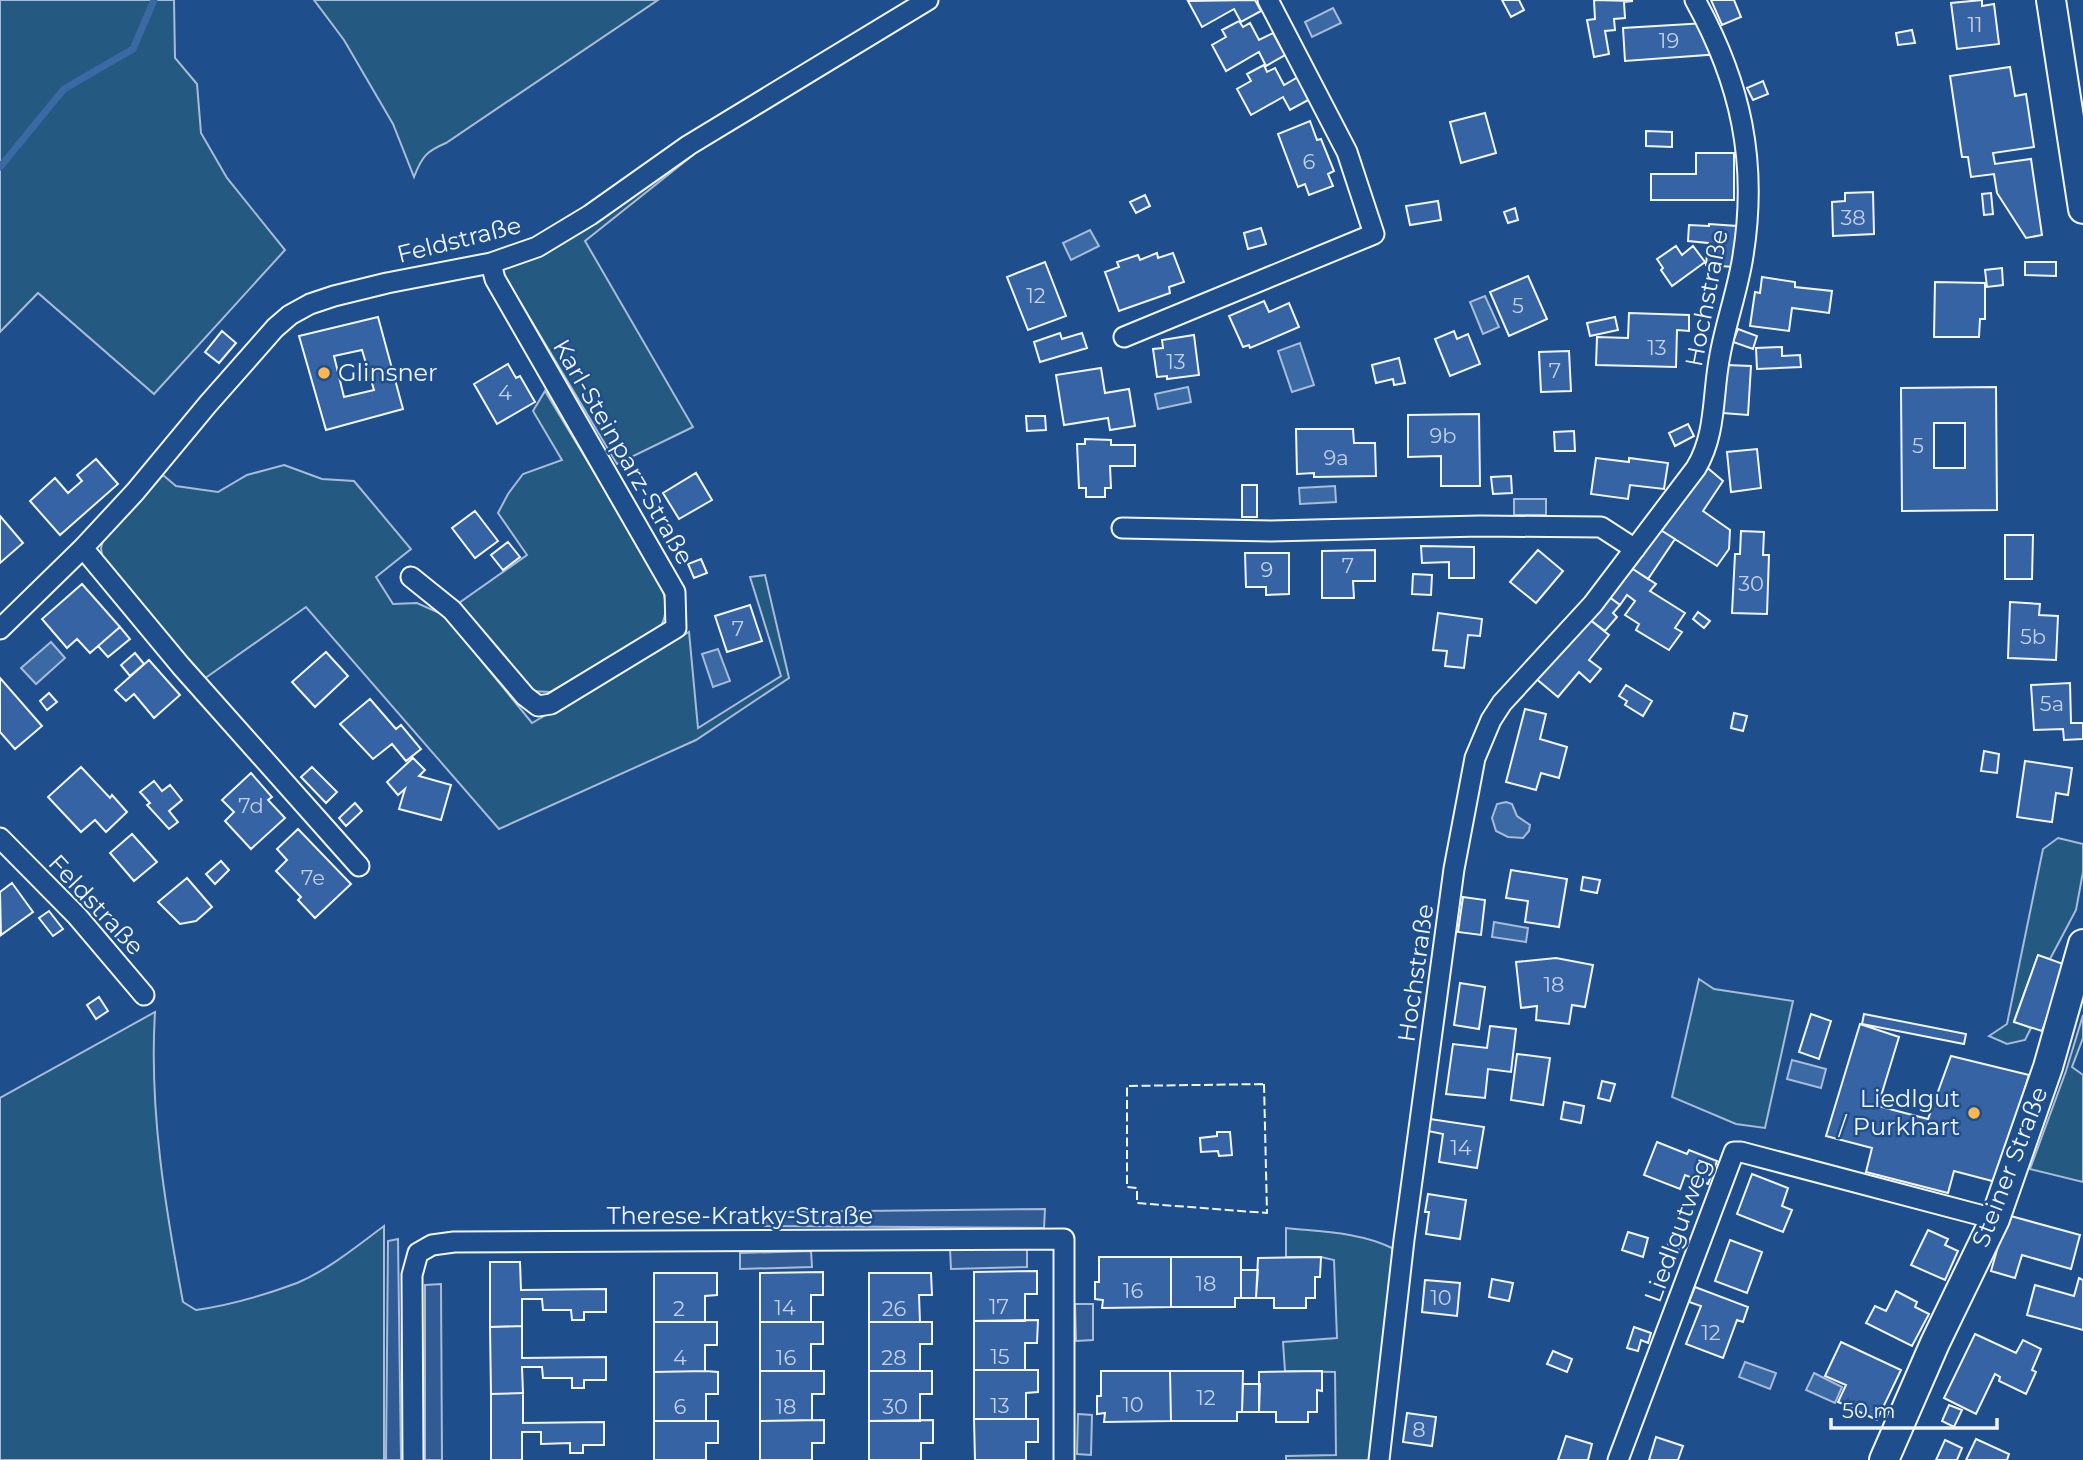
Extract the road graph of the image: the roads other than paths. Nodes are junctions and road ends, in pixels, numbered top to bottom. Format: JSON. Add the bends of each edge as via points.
{"nodes":[{"id":1,"x":928,"y":0,"type":"edge"},
{"id":2,"x":1268,"y":0,"type":"edge"},
{"id":3,"x":1695,"y":0,"type":"edge"},
{"id":4,"x":2051,"y":0,"type":"edge"},
{"id":5,"x":2083,"y":209,"type":"edge"},
{"id":6,"x":491,"y":263,"type":"junction"},
{"id":7,"x":1124,"y":337,"type":"dead end"},
{"id":8,"x":1122,"y":528,"type":"dead end"},
{"id":9,"x":83,"y":548,"type":"junction"},
{"id":10,"x":1635,"y":549,"type":"junction"},
{"id":11,"x":411,"y":577,"type":"dead end"},
{"id":12,"x":0,"y":629,"type":"edge"},
{"id":13,"x":4,"y":849,"type":"edge"},
{"id":14,"x":359,"y":866,"type":"dead end"},
{"id":15,"x":2083,"y":944,"type":"edge"},
{"id":16,"x":144,"y":995,"type":"dead end"},
{"id":17,"x":1995,"y":1219,"type":"junction"},
{"id":18,"x":412,"y":1460,"type":"edge"},
{"id":19,"x":1064,"y":1460,"type":"edge"},
{"id":20,"x":1379,"y":1460,"type":"edge"},
{"id":21,"x":1618,"y":1460,"type":"edge"},
{"id":22,"x":1884,"y":1460,"type":"edge"}],
"edges":[{"from":1,"to":6,"type":"street","name":"Feldstraße","via":[[689,145],[564,232]]},
{"from":2,"to":7,"type":"street","via":[[1347,152],[1374,234]]},
{"from":3,"to":10,"type":"street","name":"Hochstraße","via":[[1720,46],[1742,117],[1748,164],[1744,254],[1720,354],[1705,453]]},
{"from":4,"to":5,"type":"street"},
{"from":6,"to":9,"type":"street","name":"Feldstraße","via":[[334,296],[290,315]]},
{"from":6,"to":11,"type":"street","name":"Karl-Steinparz-Straße","via":[[495,279],[675,592],[676,628],[551,704],[538,706],[452,610]]},
{"from":8,"to":10,"type":"street","via":[[1601,527]]},
{"from":9,"to":12,"type":"street","name":"Feldstraße"},
{"from":9,"to":14,"type":"street"},
{"from":10,"to":20,"type":"street","name":"Hochstraße","via":[[1593,604],[1502,703],[1475,758],[1454,869]]},
{"from":13,"to":16,"type":"street","name":"Feldstraße","via":[[77,916]]},
{"from":15,"to":17,"type":"street","name":"Steiner Straße","via":[[2048,1067]]},
{"from":17,"to":21,"type":"street","name":"Liedlgutweg","via":[[1734,1152]]},
{"from":17,"to":22,"type":"street","name":"Steiner Straße"},
{"from":18,"to":19,"type":"street","name":"Therese-Kratky-Straße","via":[[412,1275],[418,1253],[432,1245],[1064,1239]]}]}
